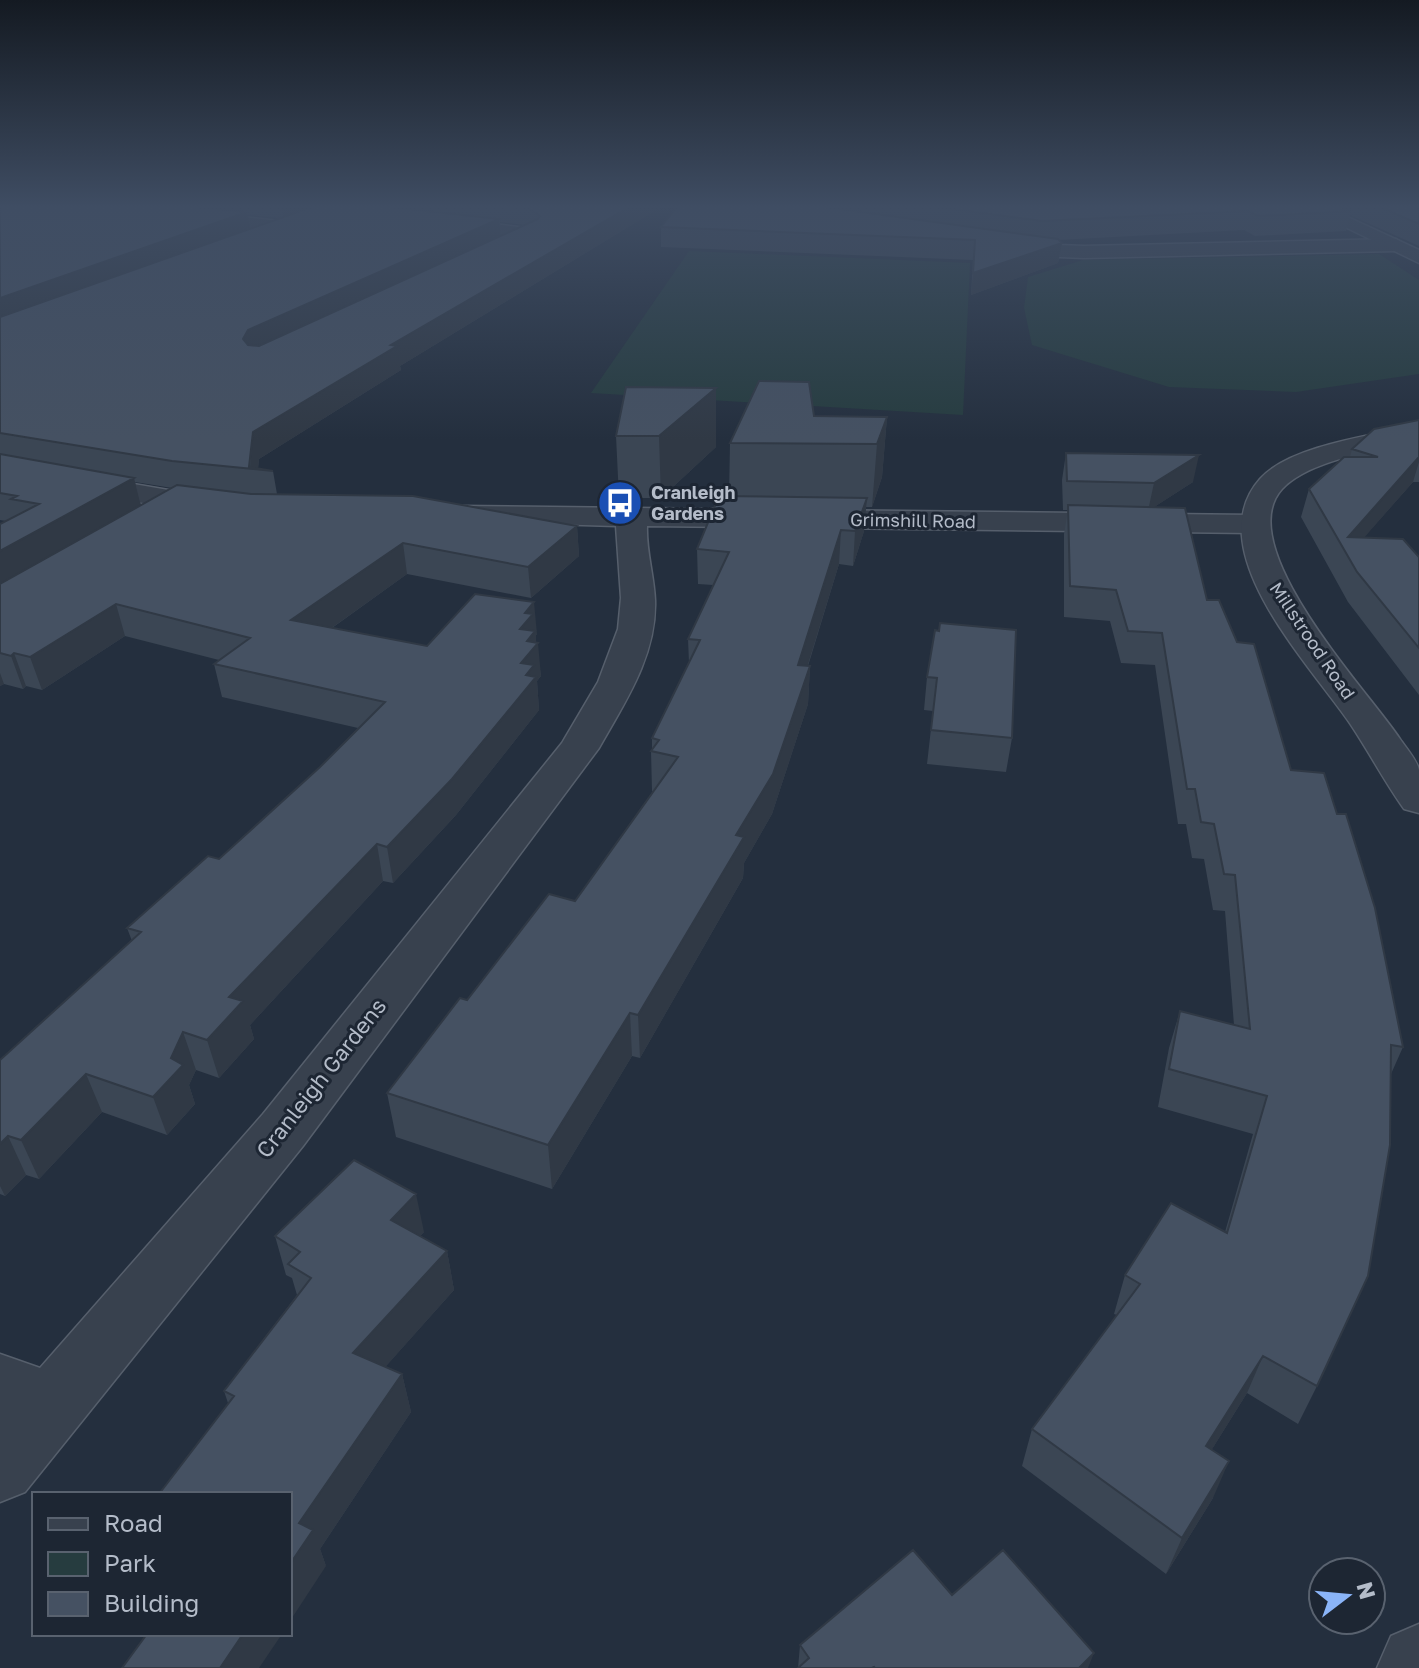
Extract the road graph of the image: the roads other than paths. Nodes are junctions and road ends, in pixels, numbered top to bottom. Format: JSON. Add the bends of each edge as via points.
{"nodes":[{"id":1,"x":1419,"y":433,"type":"edge"},
{"id":2,"x":0,"y":469,"type":"edge"},
{"id":3,"x":178,"y":501,"type":"junction"},
{"id":4,"x":246,"y":510,"type":"edge"},
{"id":5,"x":436,"y":515,"type":"edge"},
{"id":6,"x":632,"y":517,"type":"junction"},
{"id":7,"x":1253,"y":524,"type":"junction"},
{"id":8,"x":137,"y":525,"type":"edge"},
{"id":9,"x":1419,"y":800,"type":"edge"},
{"id":10,"x":26,"y":1395,"type":"edge"},
{"id":11,"x":0,"y":1467,"type":"edge"}],
"edges":[{"from":1,"to":7,"type":"street","via":[[1290,471],[1262,494]]},
{"from":2,"to":3,"type":"street"},
{"from":3,"to":4,"type":"street"},
{"from":3,"to":8,"type":"street"},
{"from":5,"to":6,"type":"street","name":"Grimshill Road"},
{"from":6,"to":7,"type":"street","name":"Grimshill Road"},
{"from":6,"to":10,"type":"street","name":"Cranleigh Gardens","via":[[628,541],[638,609],[634,639],[579,748],[283,1130]]},
{"from":7,"to":9,"type":"street","name":"Millstrood Road","via":[[1257,550],[1277,594]]},
{"from":10,"to":11,"type":"street","name":"Cranleigh Gardens"}]}
